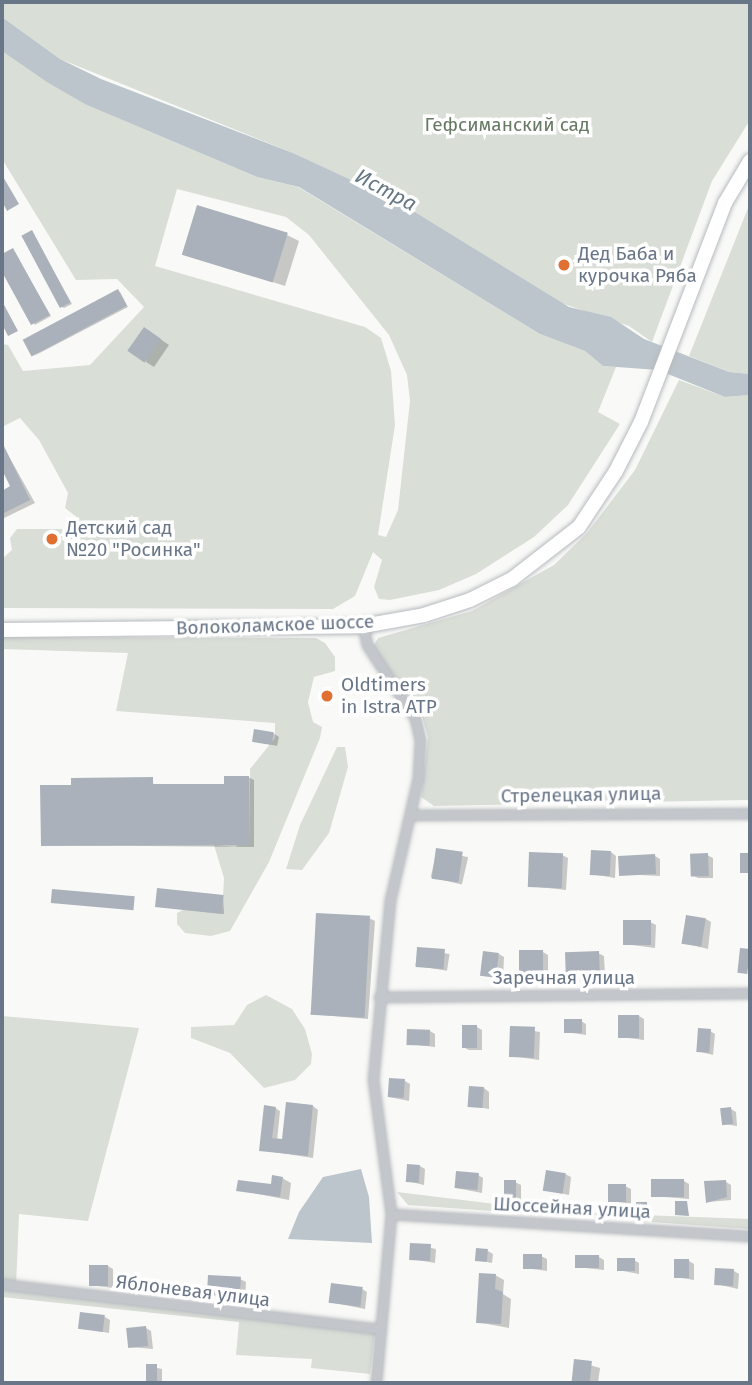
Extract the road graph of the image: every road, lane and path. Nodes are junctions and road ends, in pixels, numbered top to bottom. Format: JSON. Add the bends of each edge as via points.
{"nodes":[{"id":1,"x":750,"y":161,"type":"edge"},
{"id":2,"x":363,"y":626,"type":"junction"},
{"id":3,"x":2,"y":630,"type":"edge"},
{"id":4,"x":750,"y":813,"type":"edge"},
{"id":5,"x":411,"y":815,"type":"junction"},
{"id":6,"x":750,"y":993,"type":"edge"},
{"id":7,"x":379,"y":997,"type":"junction"},
{"id":8,"x":391,"y":1214,"type":"junction"},
{"id":9,"x":750,"y":1236,"type":"edge"},
{"id":10,"x":2,"y":1284,"type":"edge"},
{"id":11,"x":380,"y":1329,"type":"junction"},
{"id":12,"x":376,"y":1383,"type":"edge"}],
"edges":[{"from":1,"to":2,"type":"main road","name":"Волоколамское шоссе","via":[[725,203],[642,422],[579,527],[512,579],[470,600],[424,615]]},
{"from":2,"to":3,"type":"main road","name":"Волоколамское шоссе"},
{"from":2,"to":5,"type":"street","via":[[367,645],[415,718],[420,740]]},
{"from":4,"to":5,"type":"street","name":"Стрелецкая улица"},
{"from":5,"to":7,"type":"street","via":[[390,900]]},
{"from":6,"to":7,"type":"street","name":"Заречная улица"},
{"from":7,"to":8,"type":"street","via":[[373,1079]]},
{"from":8,"to":9,"type":"street","name":"Шоссейная улица"},
{"from":8,"to":11,"type":"street"},
{"from":10,"to":11,"type":"street","name":"Яблоневая улица"},
{"from":11,"to":12,"type":"street"}]}
